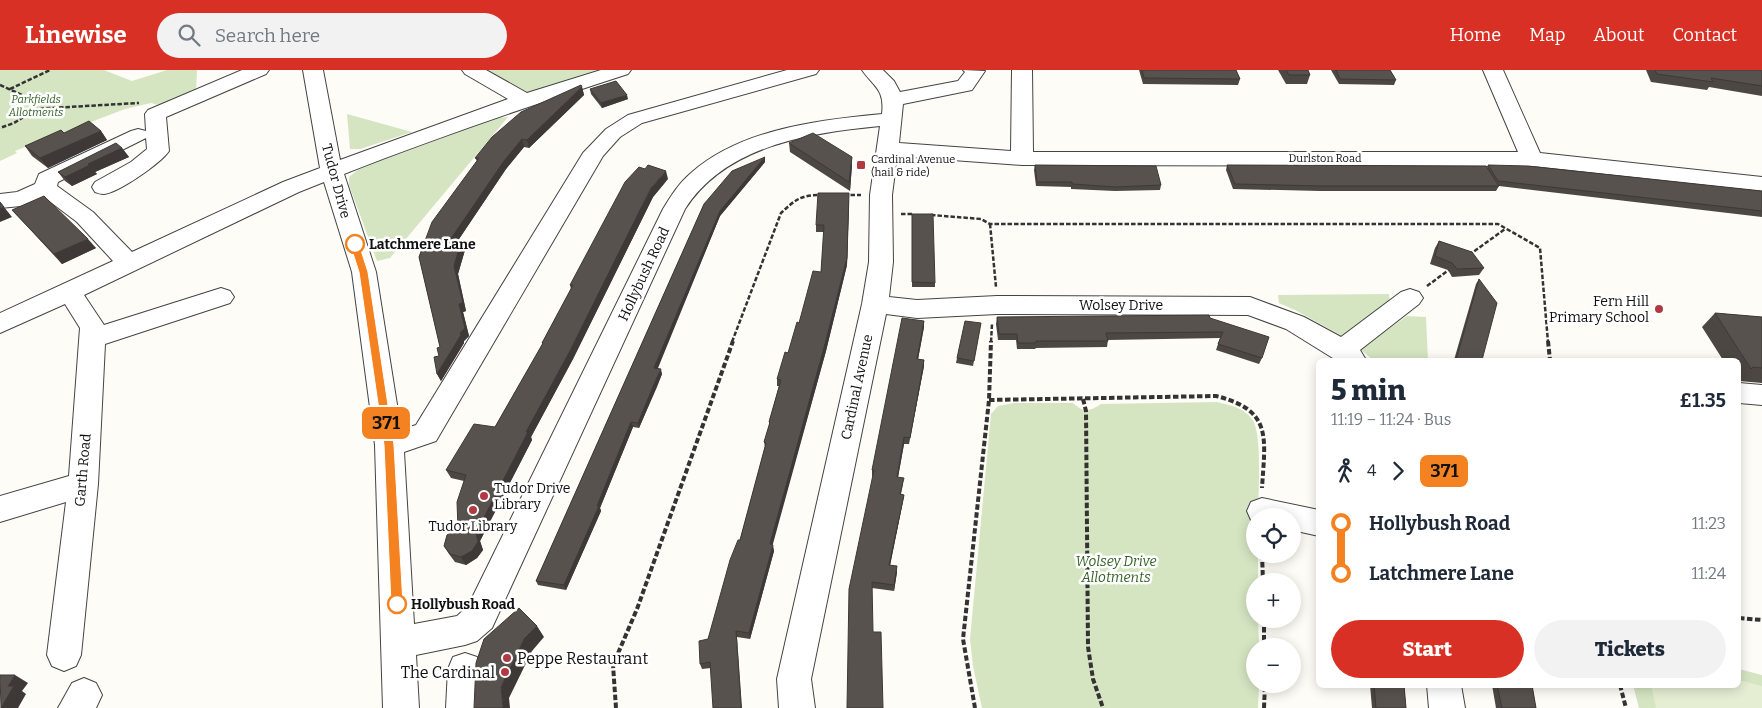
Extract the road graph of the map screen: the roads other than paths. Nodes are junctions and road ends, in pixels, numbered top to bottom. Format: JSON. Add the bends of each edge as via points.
{"nodes":[{"id":1,"x":259,"y":70,"type":"edge"},
{"id":2,"x":313,"y":70,"type":"edge"},
{"id":3,"x":472,"y":70,"type":"edge"},
{"id":4,"x":621,"y":70,"type":"edge"},
{"id":5,"x":809,"y":70,"type":"edge"},
{"id":6,"x":872,"y":70,"type":"edge"},
{"id":7,"x":974,"y":70,"type":"edge"},
{"id":8,"x":1022,"y":70,"type":"edge"},
{"id":9,"x":1493,"y":70,"type":"edge"},
{"id":10,"x":525,"y":100,"type":"junction"},
{"id":11,"x":892,"y":109,"type":"junction"},
{"id":12,"x":130,"y":143,"type":"dead end"},
{"id":13,"x":887,"y":149,"type":"junction"},
{"id":14,"x":1022,"y":158,"type":"junction"},
{"id":15,"x":1532,"y":159,"type":"junction"},
{"id":16,"x":332,"y":173,"type":"junction"},
{"id":17,"x":1762,"y":184,"type":"edge"},
{"id":18,"x":103,"y":187,"type":"dead end"},
{"id":19,"x":46,"y":188,"type":"junction"},
{"id":20,"x":0,"y":201,"type":"edge"},
{"id":21,"x":128,"y":262,"type":"junction"},
{"id":22,"x":69,"y":291,"type":"junction"},
{"id":23,"x":221,"y":297,"type":"dead end"},
{"id":24,"x":1410,"y":298,"type":"road end"},
{"id":25,"x":875,"y":304,"type":"junction"},
{"id":26,"x":0,"y":324,"type":"edge"},
{"id":27,"x":92,"y":339,"type":"junction"},
{"id":28,"x":1347,"y":355,"type":"edge"},
{"id":29,"x":1741,"y":393,"type":"edge"},
{"id":30,"x":1762,"y":395,"type":"edge"},
{"id":31,"x":389,"y":445,"type":"junction"},
{"id":32,"x":83,"y":484,"type":"junction"},
{"id":33,"x":0,"y":509,"type":"edge"},
{"id":34,"x":1301,"y":519,"type":"edge"},
{"id":35,"x":1316,"y":522,"type":"edge"},
{"id":36,"x":399,"y":643,"type":"junction"},
{"id":37,"x":64,"y":655,"type":"dead end"},
{"id":38,"x":465,"y":669,"type":"dead end"},
{"id":39,"x":1444,"y":688,"type":"edge"},
{"id":40,"x":401,"y":708,"type":"edge"},
{"id":41,"x":464,"y":708,"type":"edge"},
{"id":42,"x":797,"y":708,"type":"edge"},
{"id":43,"x":1447,"y":708,"type":"edge"}],
"edges":[{"from":1,"to":18,"type":"street","via":[[156,114],[158,151],[139,167]]},
{"from":2,"to":16,"type":"street","name":"Tudor Drive"},
{"from":3,"to":10,"type":"street"},
{"from":4,"to":10,"type":"street"},
{"from":5,"to":31,"type":"street","via":[[636,119],[613,133],[594,153],[426,433]]},
{"from":6,"to":11,"type":"street","via":[[886,82],[892,93]]},
{"from":7,"to":11,"type":"street","name":"Hollybush Road","via":[[965,86]]},
{"from":8,"to":14,"type":"street"},
{"from":9,"to":15,"type":"street"},
{"from":10,"to":16,"type":"street"},
{"from":11,"to":13,"type":"street","name":"Cardinal Avenue"},
{"from":11,"to":36,"type":"street","name":"Hollybush Road","via":[[853,122],[770,141],[729,156],[698,178],[674,208],[480,617],[465,630]]},
{"from":12,"to":19,"type":"street","via":[[47,179]]},
{"from":13,"to":14,"type":"street","name":"Durlston Road"},
{"from":13,"to":25,"type":"street","name":"Cardinal Avenue","via":[[881,204],[881,262]]},
{"from":14,"to":15,"type":"street","name":"Durlston Road"},
{"from":15,"to":17,"type":"street","name":"Durlston Road"},
{"from":16,"to":21,"type":"street","via":[[265,199]]},
{"from":16,"to":31,"type":"street","name":"Tudor Drive","via":[[364,272]]},
{"from":19,"to":20,"type":"street","via":[[21,199]]},
{"from":19,"to":21,"type":"street","via":[[85,217]]},
{"from":21,"to":22,"type":"street"},
{"from":22,"to":26,"type":"street"},
{"from":22,"to":27,"type":"street","name":"Garth Road","via":[[93,328]]},
{"from":23,"to":27,"type":"street"},
{"from":24,"to":28,"type":"street"},
{"from":25,"to":28,"type":"street","name":"Wolsey Drive","via":[[917,309],[995,305],[1250,306],[1295,323]]},
{"from":25,"to":42,"type":"street","name":"Cardinal Avenue","via":[[794,679]]},
{"from":27,"to":32,"type":"street","name":"Garth Road"},
{"from":29,"to":30,"type":"street"},
{"from":31,"to":36,"type":"street","name":"Tudor Drive"},
{"from":32,"to":33,"type":"street"},
{"from":32,"to":37,"type":"street","name":"Garth Road"},
{"from":34,"to":35,"type":"street"},
{"from":36,"to":40,"type":"street","name":"Tudor Drive"},
{"from":38,"to":41,"type":"street"},
{"from":39,"to":43,"type":"street"}]}
